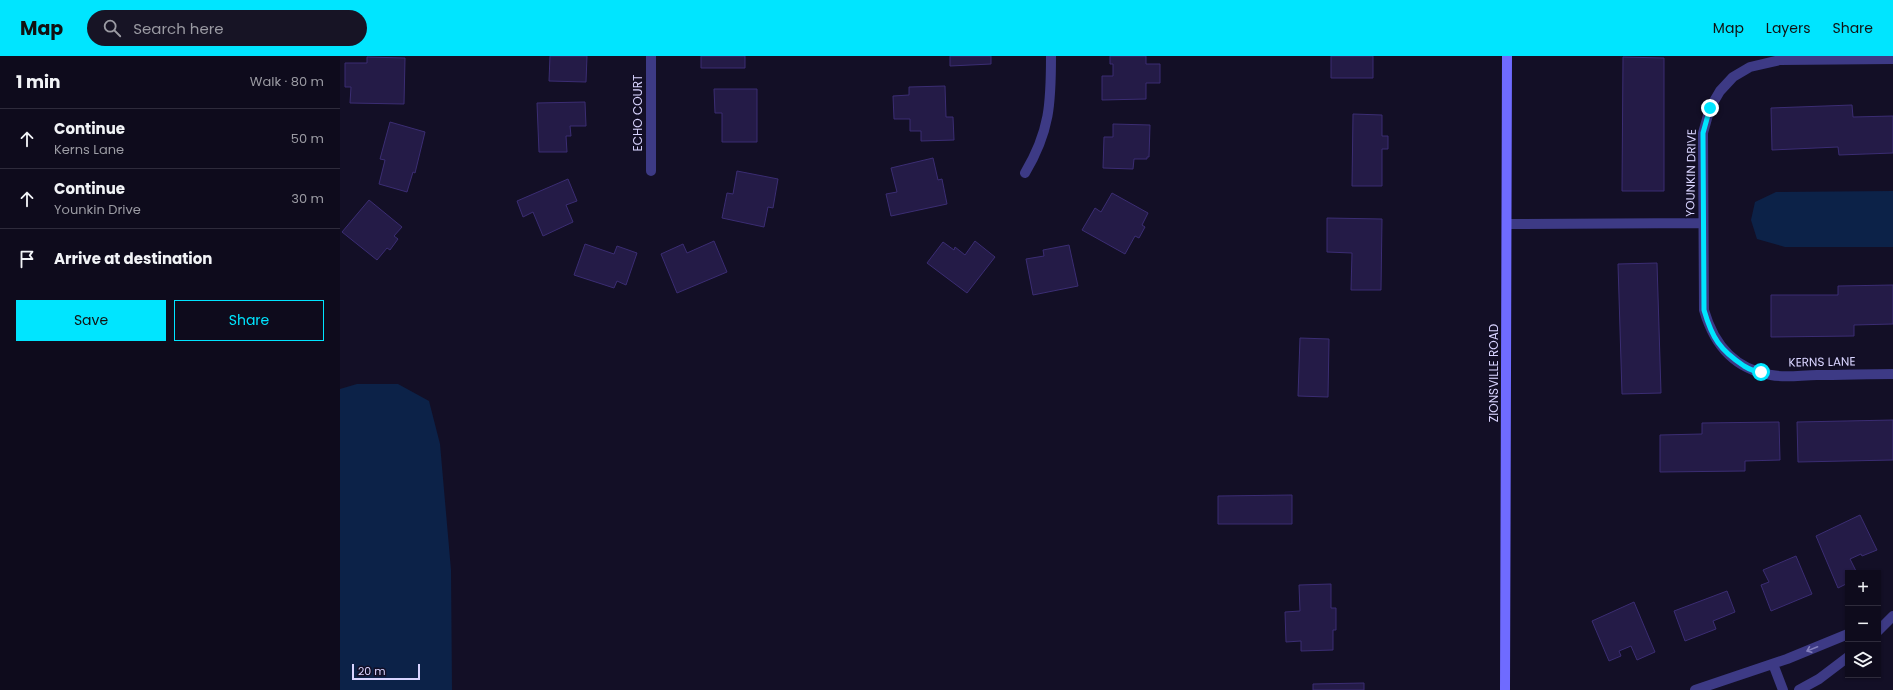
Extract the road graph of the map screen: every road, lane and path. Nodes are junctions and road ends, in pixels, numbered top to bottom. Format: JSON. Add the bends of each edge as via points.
{"nodes":[{"id":1,"x":651,"y":56,"type":"edge"},
{"id":2,"x":1051,"y":56,"type":"edge"},
{"id":3,"x":1507,"y":56,"type":"edge"},
{"id":4,"x":1893,"y":59,"type":"edge"},
{"id":5,"x":651,"y":171,"type":"dead end"},
{"id":6,"x":1025,"y":173,"type":"dead end"},
{"id":7,"x":1703,"y":223,"type":"junction"},
{"id":8,"x":1508,"y":224,"type":"junction"},
{"id":9,"x":1893,"y":374,"type":"edge"},
{"id":10,"x":1893,"y":615,"type":"edge"},
{"id":11,"x":1881,"y":619,"type":"edge"},
{"id":12,"x":1881,"y":628,"type":"edge"},
{"id":13,"x":1845,"y":635,"type":"edge"},
{"id":14,"x":1845,"y":659,"type":"edge"},
{"id":15,"x":1773,"y":664,"type":"junction"},
{"id":16,"x":1505,"y":690,"type":"edge"},
{"id":17,"x":1694,"y":690,"type":"edge"},
{"id":18,"x":1783,"y":690,"type":"edge"},
{"id":19,"x":1799,"y":690,"type":"edge"}],
"edges":[{"from":1,"to":5,"type":"street","name":"ECHO COURT"},
{"from":2,"to":6,"type":"street","via":[[1048,121],[1035,156]]},
{"from":3,"to":8,"type":"street","name":"ZIONSVILLE ROAD"},
{"from":4,"to":7,"type":"street","name":"YOUNKIN DRIVE","via":[[1780,60],[1750,67],[1733,77],[1720,91],[1706,120],[1703,133]]},
{"from":7,"to":8,"type":"street","name":"YOUNKIN DRIVE"},
{"from":7,"to":9,"type":"street","name":"KERNS LANE","via":[[1704,310],[1713,336],[1731,358],[1748,369],[1771,376]]},
{"from":8,"to":16,"type":"street","name":"ZIONSVILLE ROAD"},
{"from":10,"to":11,"type":"street"},
{"from":10,"to":12,"type":"street"},
{"from":13,"to":15,"type":"street","one_way":true},
{"from":14,"to":19,"type":"street"},
{"from":15,"to":17,"type":"street"},
{"from":15,"to":18,"type":"street"}]}
